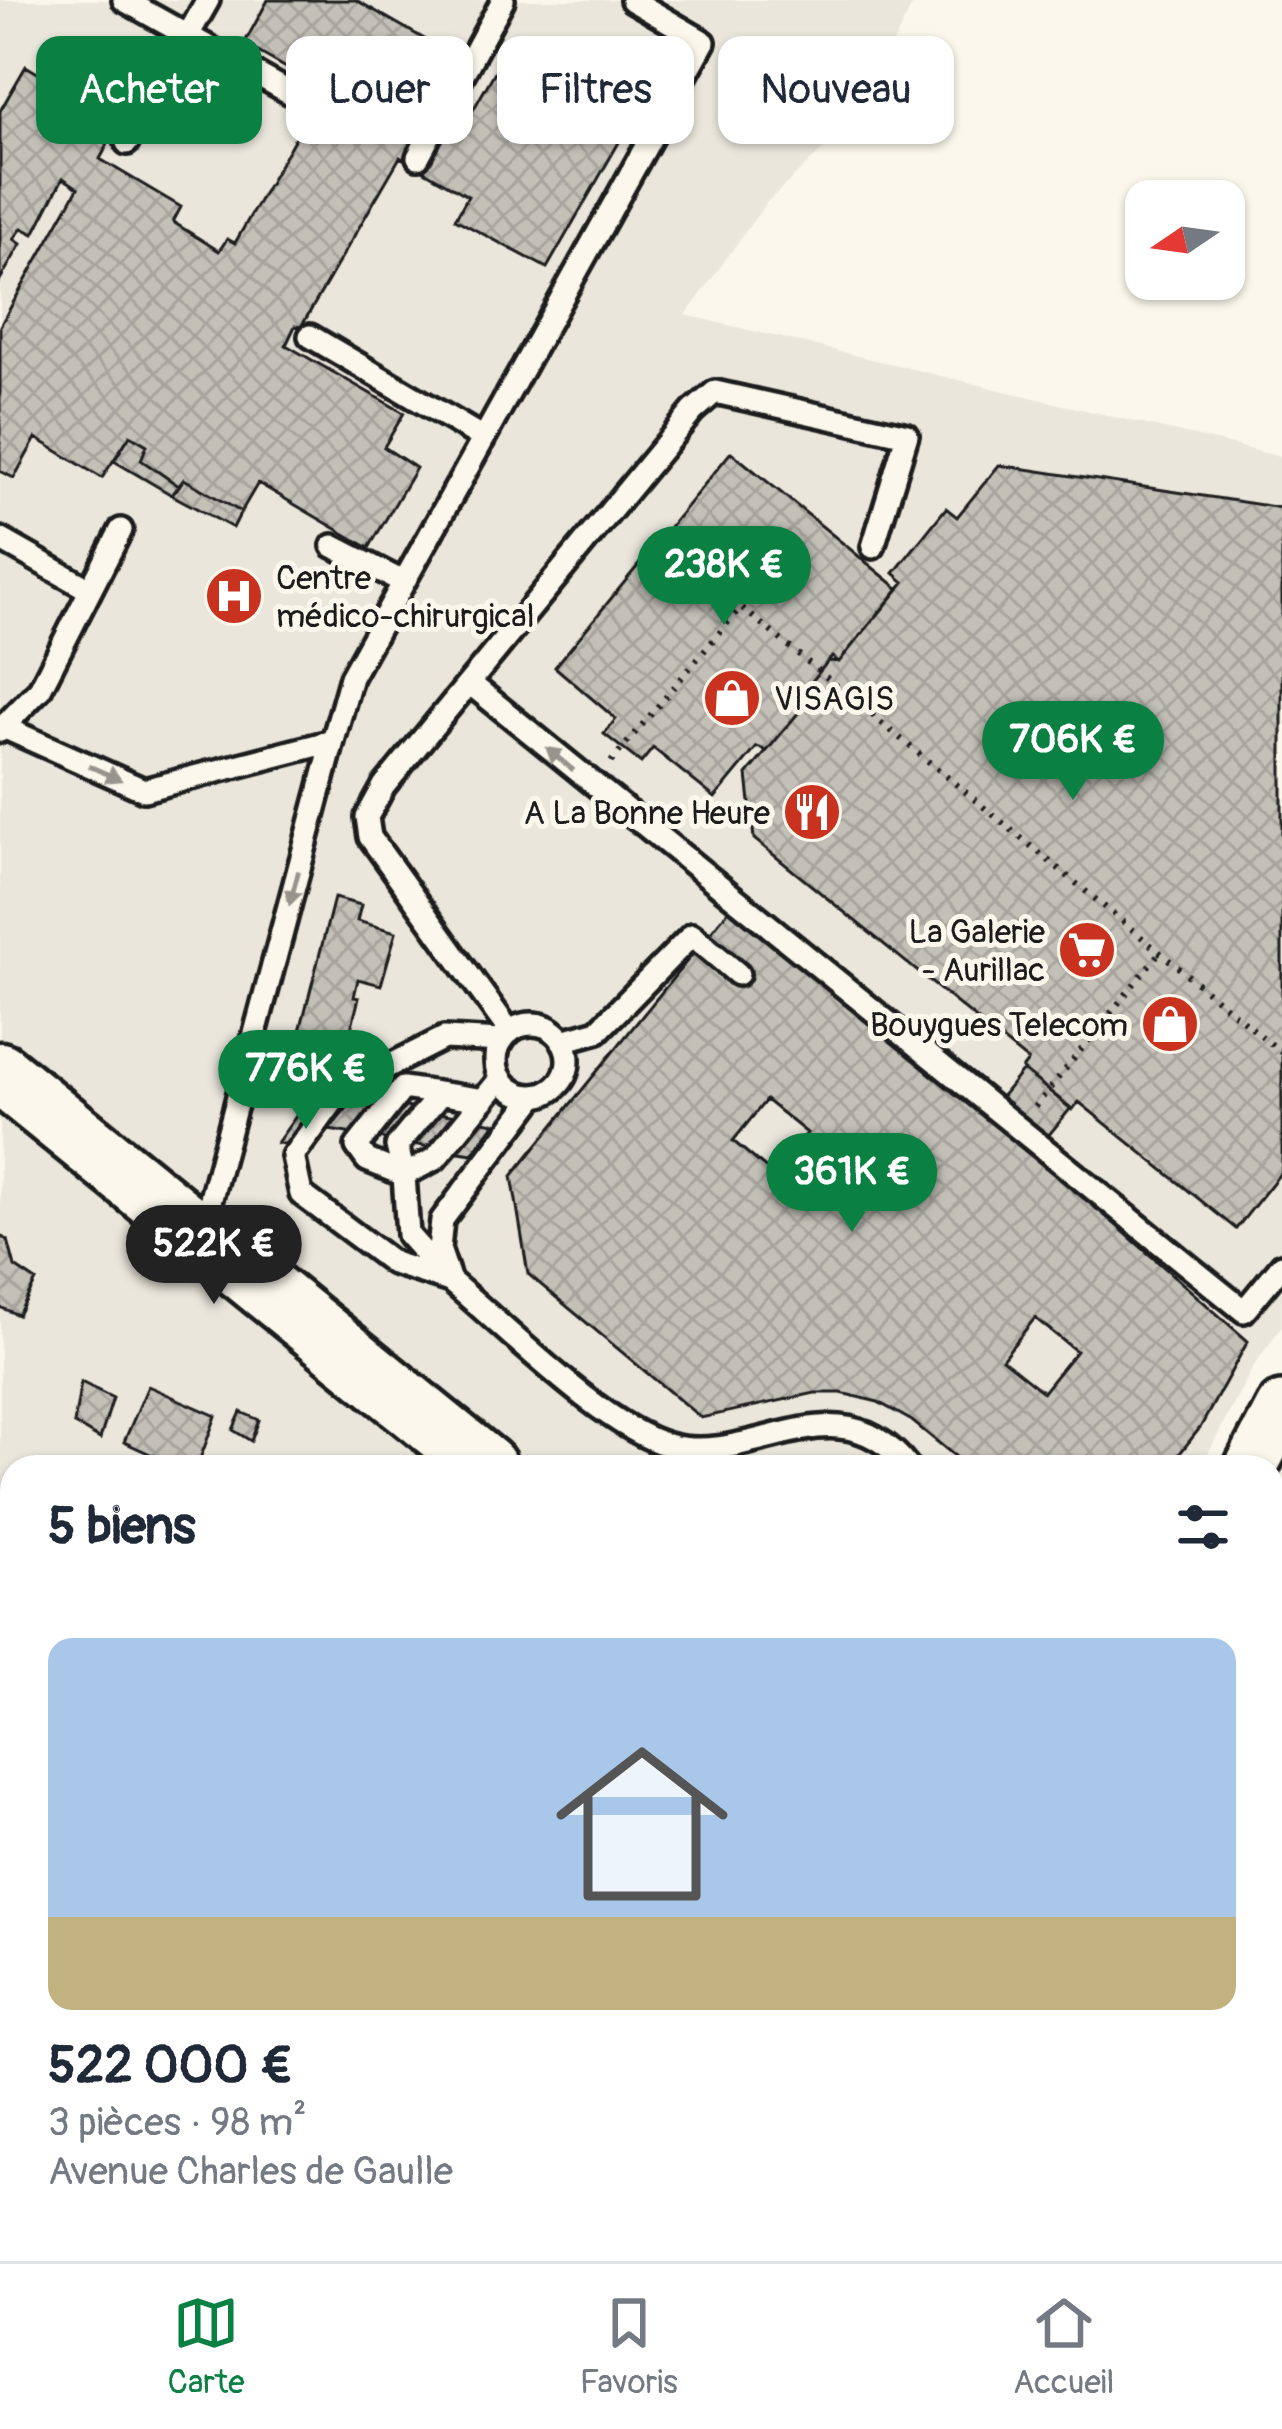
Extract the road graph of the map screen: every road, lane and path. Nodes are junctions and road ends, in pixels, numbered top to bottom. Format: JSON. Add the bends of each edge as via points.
{"nodes":[{"id":1,"x":124,"y":0,"type":"edge"},
{"id":2,"x":208,"y":0,"type":"edge"},
{"id":3,"x":503,"y":0,"type":"edge"},
{"id":4,"x":632,"y":0,"type":"edge"},
{"id":5,"x":188,"y":36,"type":"joint"},
{"id":6,"x":418,"y":158,"type":"dead end"},
{"id":7,"x":310,"y":336,"type":"dead end"},
{"id":8,"x":483,"y":439,"type":"junction"},
{"id":9,"x":121,"y":530,"type":"dead end"},
{"id":10,"x":0,"y":539,"type":"edge"},
{"id":11,"x":333,"y":546,"type":"dead end"},
{"id":12,"x":873,"y":547,"type":"dead end"},
{"id":13,"x":403,"y":582,"type":"junction"},
{"id":14,"x":90,"y":590,"type":"junction"},
{"id":15,"x":472,"y":685,"type":"junction"},
{"id":16,"x":2,"y":729,"type":"edge"},
{"id":17,"x":333,"y":741,"type":"junction"},
{"id":18,"x":592,"y":786,"type":"junction"},
{"id":19,"x":1160,"y":952,"type":"junction"},
{"id":20,"x":738,"y":974,"type":"dead end"},
{"id":21,"x":506,"y":1036,"type":"junction"},
{"id":22,"x":562,"y":1041,"type":"junction"},
{"id":23,"x":1282,"y":1053,"type":"edge"},
{"id":24,"x":0,"y":1073,"type":"edge"},
{"id":25,"x":501,"y":1078,"type":"junction"},
{"id":26,"x":440,"y":1094,"type":"junction"},
{"id":27,"x":535,"y":1096,"type":"junction"},
{"id":28,"x":484,"y":1100,"type":"junction"},
{"id":29,"x":1018,"y":1128,"type":"junction"},
{"id":30,"x":404,"y":1174,"type":"junction"},
{"id":31,"x":202,"y":1235,"type":"junction"},
{"id":32,"x":1282,"y":1265,"type":"edge"},
{"id":33,"x":450,"y":1281,"type":"junction"},
{"id":34,"x":471,"y":1455,"type":"edge"},
{"id":35,"x":894,"y":1455,"type":"edge"}],
"edges":[{"from":1,"to":5,"type":"lane"},
{"from":2,"to":5,"type":"lane"},
{"from":3,"to":6,"type":"lane"},
{"from":4,"to":8,"type":"lane","via":[[704,42]]},
{"from":7,"to":8,"type":"lane"},
{"from":8,"to":13,"type":"lane"},
{"from":9,"to":14,"type":"lane"},
{"from":10,"to":14,"type":"lane"},
{"from":11,"to":13,"type":"lane"},
{"from":12,"to":15,"type":"lane","via":[[907,434],[715,392]]},
{"from":13,"to":17,"type":"lane","via":[[351,677]]},
{"from":14,"to":16,"type":"lane","via":[[40,688]]},
{"from":18,"to":15,"type":"lane","one_way":true},
{"from":15,"to":21,"type":"lane","via":[[384,786],[368,817],[370,837]]},
{"from":16,"to":17,"type":"lane","one_way":true,"via":[[144,790]]},
{"from":17,"to":31,"type":"lane","one_way":true},
{"from":18,"to":19,"type":"path","via":[[741,607]]},
{"from":18,"to":29,"type":"lane"},
{"from":19,"to":23,"type":"path"},
{"from":19,"to":29,"type":"path"},
{"from":20,"to":22,"type":"lane","via":[[692,935],[598,1031]]},
{"from":21,"to":22,"type":"lane","via":[[534,1024]]},
{"from":21,"to":25,"type":"lane","via":[[496,1059]]},
{"from":21,"to":33,"type":"lane","via":[[444,1038],[404,1058],[334,1100],[293,1156],[301,1193],[393,1264]]},
{"from":22,"to":27,"type":"lane","via":[[564,1076]]},
{"from":24,"to":31,"type":"main road"},
{"from":25,"to":27,"type":"lane"},
{"from":25,"to":28,"type":"lane"},
{"from":26,"to":28,"type":"lane"},
{"from":26,"to":30,"type":"lane","via":[[397,1146]]},
{"from":26,"to":30,"type":"lane","via":[[403,1088],[358,1138],[367,1160]]},
{"from":27,"to":33,"type":"lane","via":[[442,1220],[439,1249]]},
{"from":28,"to":30,"type":"lane","via":[[435,1159]]},
{"from":29,"to":32,"type":"lane","via":[[1244,1311]]},
{"from":30,"to":33,"type":"lane","via":[[408,1235]]},
{"from":31,"to":34,"type":"main road"},
{"from":33,"to":35,"type":"lane","via":[[629,1430],[671,1447],[708,1448],[823,1425],[866,1432]]}]}
